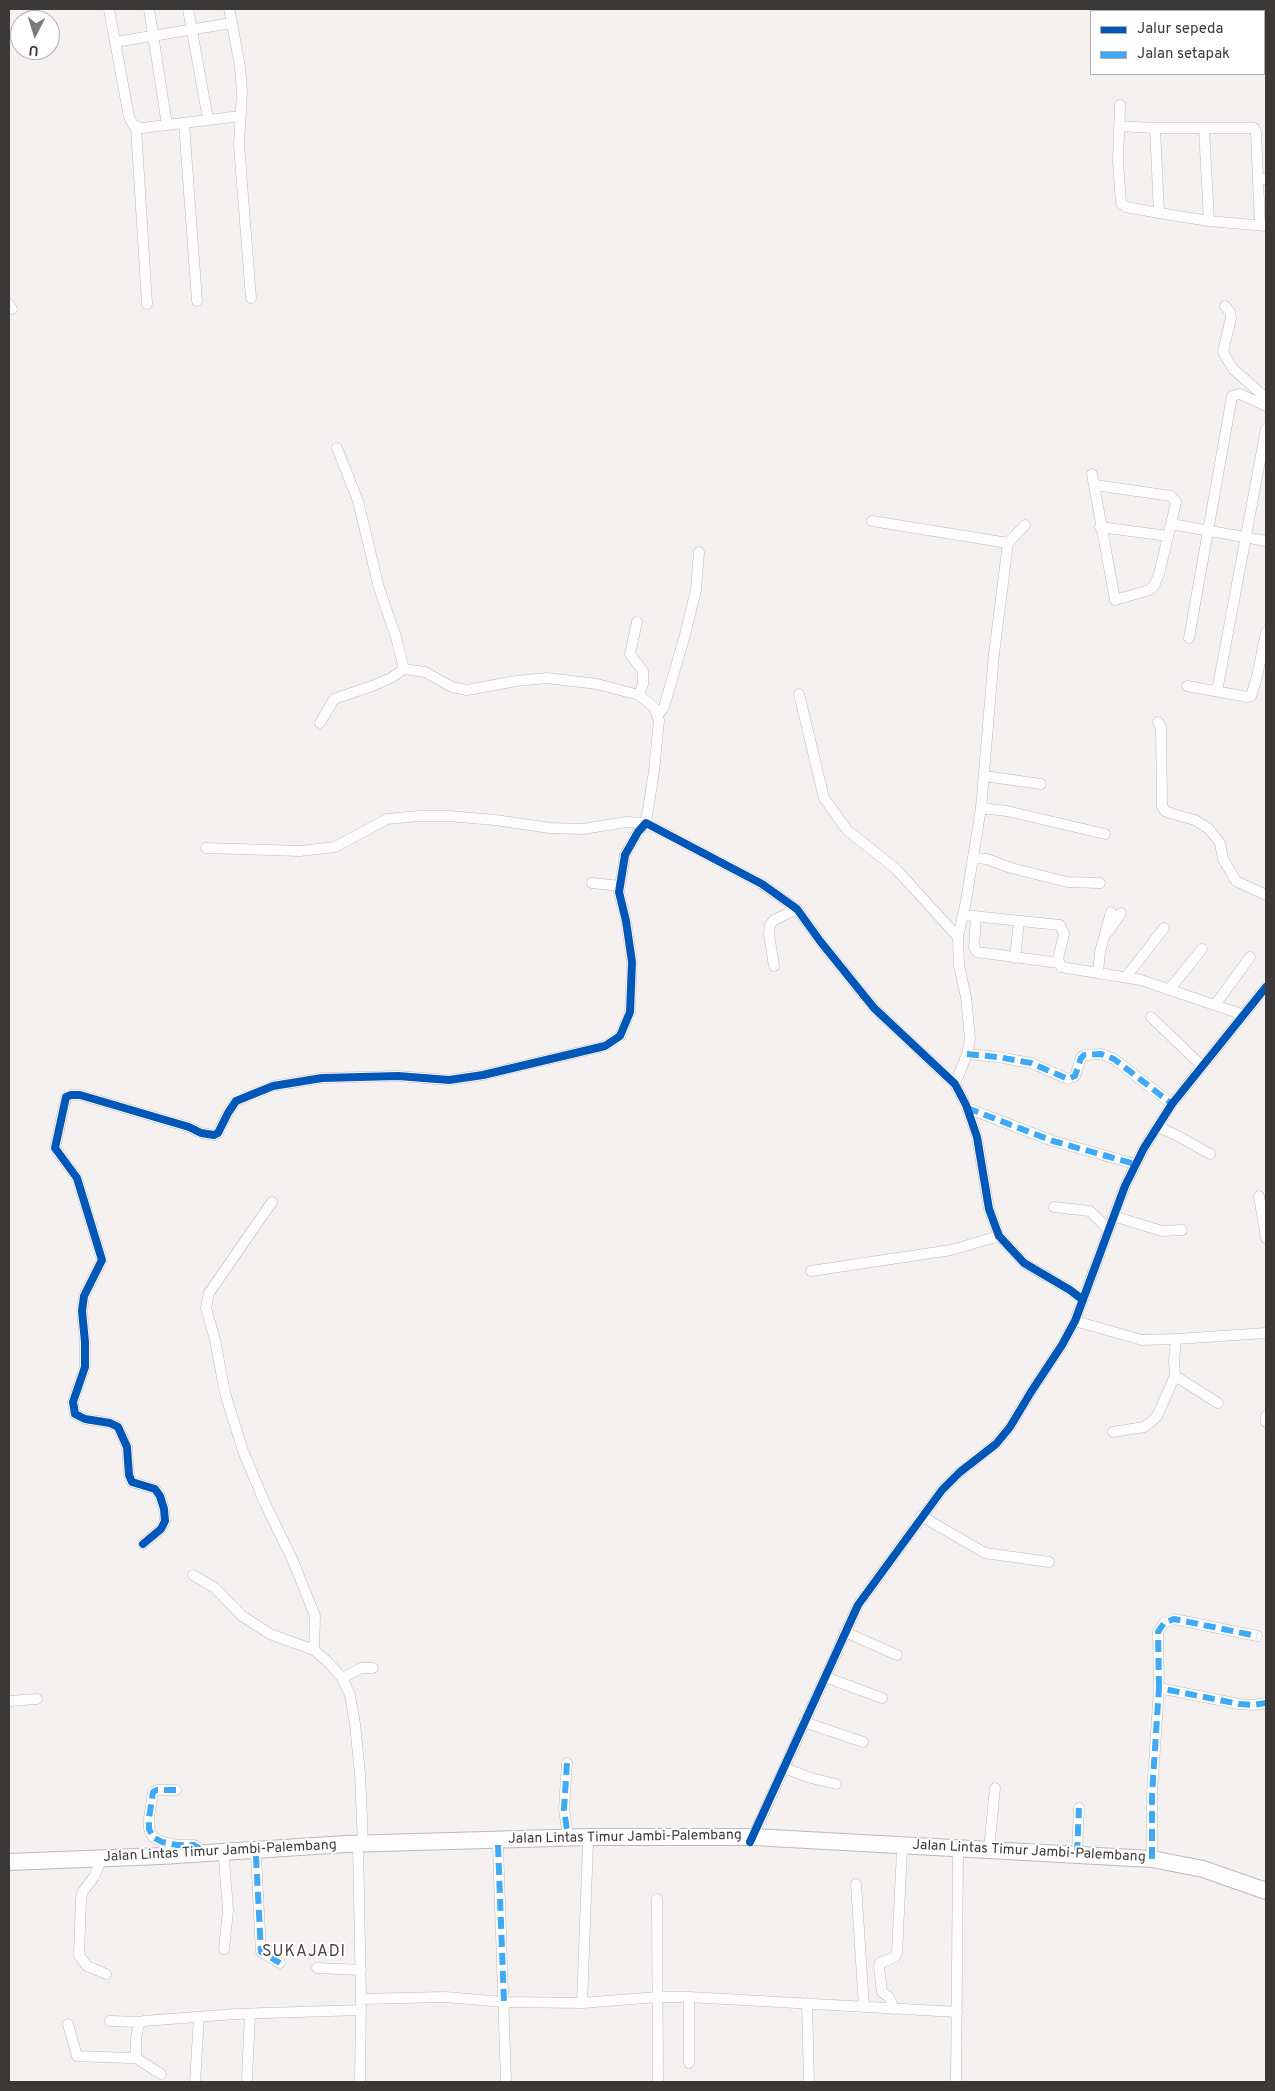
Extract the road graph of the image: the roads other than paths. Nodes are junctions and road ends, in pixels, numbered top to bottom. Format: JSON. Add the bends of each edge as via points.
{"nodes":[{"id":1,"x":110,"y":9,"type":"edge"},
{"id":2,"x":149,"y":9,"type":"edge"},
{"id":3,"x":188,"y":9,"type":"edge"},
{"id":4,"x":229,"y":9,"type":"edge"},
{"id":5,"x":232,"y":23,"type":"junction"},
{"id":6,"x":191,"y":30,"type":"junction"},
{"id":7,"x":153,"y":36,"type":"junction"},
{"id":8,"x":116,"y":42,"type":"junction"},
{"id":9,"x":1120,"y":105,"type":"dead end"},
{"id":10,"x":241,"y":116,"type":"junction"},
{"id":11,"x":208,"y":120,"type":"junction"},
{"id":12,"x":184,"y":123,"type":"junction"},
{"id":13,"x":166,"y":125,"type":"junction"},
{"id":14,"x":1119,"y":126,"type":"junction"},
{"id":15,"x":136,"y":127,"type":"junction"},
{"id":16,"x":1156,"y":128,"type":"junction"},
{"id":17,"x":1204,"y":129,"type":"junction"},
{"id":18,"x":1262,"y":179,"type":"edge"},
{"id":19,"x":1159,"y":213,"type":"junction"},
{"id":20,"x":1209,"y":221,"type":"junction"},
{"id":21,"x":1263,"y":225,"type":"edge"},
{"id":22,"x":251,"y":298,"type":"dead end"},
{"id":23,"x":197,"y":302,"type":"dead end"},
{"id":24,"x":147,"y":304,"type":"dead end"},
{"id":25,"x":1225,"y":306,"type":"dead end"},
{"id":26,"x":1266,"y":398,"type":"edge"},
{"id":27,"x":1266,"y":406,"type":"edge"},
{"id":28,"x":1266,"y":429,"type":"edge"},
{"id":29,"x":337,"y":448,"type":"dead end"},
{"id":30,"x":1092,"y":474,"type":"dead end"},
{"id":31,"x":1095,"y":485,"type":"junction"},
{"id":32,"x":872,"y":521,"type":"dead end"},
{"id":33,"x":1170,"y":524,"type":"junction"},
{"id":34,"x":1025,"y":526,"type":"dead end"},
{"id":35,"x":1100,"y":527,"type":"junction"},
{"id":36,"x":1208,"y":532,"type":"junction"},
{"id":37,"x":1168,"y":536,"type":"junction"},
{"id":38,"x":1245,"y":538,"type":"junction"},
{"id":39,"x":1266,"y":541,"type":"edge"},
{"id":40,"x":1008,"y":543,"type":"junction"},
{"id":41,"x":699,"y":552,"type":"dead end"},
{"id":42,"x":637,"y":622,"type":"dead end"},
{"id":43,"x":1189,"y":638,"type":"dead end"},
{"id":44,"x":1266,"y":639,"type":"edge"},
{"id":45,"x":404,"y":669,"type":"junction"},
{"id":46,"x":1262,"y":679,"type":"edge"},
{"id":47,"x":1188,"y":686,"type":"dead end"},
{"id":48,"x":1217,"y":691,"type":"junction"},
{"id":49,"x":799,"y":694,"type":"dead end"},
{"id":50,"x":639,"y":695,"type":"junction"},
{"id":51,"x":657,"y":716,"type":"junction"},
{"id":52,"x":1158,"y":722,"type":"dead end"},
{"id":53,"x":320,"y":723,"type":"dead end"},
{"id":54,"x":984,"y":776,"type":"junction"},
{"id":55,"x":1041,"y":784,"type":"dead end"},
{"id":56,"x":981,"y":808,"type":"junction"},
{"id":57,"x":646,"y":823,"type":"junction"},
{"id":58,"x":1105,"y":834,"type":"dead end"},
{"id":59,"x":206,"y":848,"type":"dead end"},
{"id":60,"x":974,"y":858,"type":"junction"},
{"id":61,"x":592,"y":883,"type":"dead end"},
{"id":62,"x":1100,"y":883,"type":"dead end"},
{"id":63,"x":620,"y":886,"type":"junction"},
{"id":64,"x":1266,"y":895,"type":"edge"},
{"id":65,"x":797,"y":909,"type":"junction"},
{"id":66,"x":1116,"y":912,"type":"dead end"},
{"id":67,"x":963,"y":914,"type":"junction"},
{"id":68,"x":976,"y":916,"type":"junction"},
{"id":69,"x":1019,"y":921,"type":"junction"},
{"id":70,"x":1164,"y":928,"type":"dead end"},
{"id":71,"x":958,"y":937,"type":"junction"},
{"id":72,"x":1202,"y":949,"type":"dead end"},
{"id":73,"x":1250,"y":957,"type":"dead end"},
{"id":74,"x":1015,"y":958,"type":"junction"},
{"id":75,"x":1059,"y":964,"type":"junction"},
{"id":76,"x":774,"y":966,"type":"dead end"},
{"id":77,"x":1098,"y":973,"type":"junction"},
{"id":78,"x":1126,"y":977,"type":"junction"},
{"id":79,"x":1266,"y":987,"type":"edge"},
{"id":80,"x":1169,"y":990,"type":"junction"},
{"id":81,"x":1215,"y":1005,"type":"junction"},
{"id":82,"x":1244,"y":1015,"type":"junction"},
{"id":83,"x":1151,"y":1017,"type":"dead end"},
{"id":84,"x":967,"y":1054,"type":"junction"},
{"id":85,"x":1202,"y":1066,"type":"junction"},
{"id":86,"x":955,"y":1084,"type":"junction"},
{"id":87,"x":1172,"y":1104,"type":"junction"},
{"id":88,"x":967,"y":1108,"type":"junction"},
{"id":89,"x":1158,"y":1127,"type":"junction"},
{"id":90,"x":1210,"y":1154,"type":"dead end"},
{"id":91,"x":1135,"y":1164,"type":"junction"},
{"id":92,"x":1260,"y":1196,"type":"dead end"},
{"id":93,"x":272,"y":1202,"type":"dead end"},
{"id":94,"x":1054,"y":1207,"type":"dead end"},
{"id":95,"x":1113,"y":1216,"type":"junction"},
{"id":96,"x":1108,"y":1229,"type":"junction"},
{"id":97,"x":1182,"y":1230,"type":"dead end"},
{"id":98,"x":999,"y":1236,"type":"junction"},
{"id":99,"x":1266,"y":1238,"type":"edge"},
{"id":100,"x":811,"y":1271,"type":"dead end"},
{"id":101,"x":1082,"y":1300,"type":"junction"},
{"id":102,"x":1076,"y":1321,"type":"junction"},
{"id":103,"x":1266,"y":1332,"type":"edge"},
{"id":104,"x":1176,"y":1339,"type":"junction"},
{"id":105,"x":1175,"y":1376,"type":"junction"},
{"id":106,"x":1218,"y":1403,"type":"dead end"},
{"id":107,"x":1266,"y":1416,"type":"edge"},
{"id":108,"x":1266,"y":1422,"type":"edge"},
{"id":109,"x":1113,"y":1432,"type":"dead end"},
{"id":110,"x":921,"y":1516,"type":"junction"},
{"id":111,"x":143,"y":1544,"type":"dead end"},
{"id":112,"x":1049,"y":1562,"type":"dead end"},
{"id":113,"x":193,"y":1575,"type":"dead end"},
{"id":114,"x":845,"y":1632,"type":"junction"},
{"id":115,"x":1256,"y":1636,"type":"dead end"},
{"id":116,"x":315,"y":1642,"type":"junction"},
{"id":117,"x":897,"y":1654,"type":"dead end"},
{"id":118,"x":373,"y":1668,"type":"dead end"},
{"id":119,"x":342,"y":1678,"type":"junction"},
{"id":120,"x":824,"y":1678,"type":"junction"},
{"id":121,"x":1159,"y":1688,"type":"junction"},
{"id":122,"x":882,"y":1698,"type":"dead end"},
{"id":123,"x":37,"y":1699,"type":"dead end"},
{"id":124,"x":9,"y":1702,"type":"edge"},
{"id":125,"x":1266,"y":1703,"type":"edge"},
{"id":126,"x":804,"y":1722,"type":"junction"},
{"id":127,"x":863,"y":1742,"type":"dead end"},
{"id":128,"x":567,"y":1763,"type":"dead end"},
{"id":129,"x":784,"y":1768,"type":"junction"},
{"id":130,"x":836,"y":1784,"type":"dead end"},
{"id":131,"x":995,"y":1788,"type":"dead end"},
{"id":132,"x":176,"y":1790,"type":"dead end"},
{"id":133,"x":1079,"y":1808,"type":"dead end"},
{"id":134,"x":568,"y":1837,"type":"junction"},
{"id":135,"x":752,"y":1840,"type":"junction"},
{"id":136,"x":588,"y":1843,"type":"junction"},
{"id":137,"x":498,"y":1845,"type":"junction"},
{"id":138,"x":360,"y":1846,"type":"junction"},
{"id":139,"x":989,"y":1849,"type":"junction"},
{"id":140,"x":902,"y":1850,"type":"junction"},
{"id":141,"x":200,"y":1853,"type":"junction"},
{"id":142,"x":958,"y":1853,"type":"junction"},
{"id":143,"x":1077,"y":1854,"type":"junction"},
{"id":144,"x":256,"y":1856,"type":"junction"},
{"id":145,"x":224,"y":1858,"type":"junction"},
{"id":146,"x":1152,"y":1859,"type":"junction"},
{"id":147,"x":9,"y":1862,"type":"edge"},
{"id":148,"x":67,"y":1863,"type":"junction"},
{"id":149,"x":33,"y":1864,"type":"junction"},
{"id":150,"x":99,"y":1865,"type":"junction"},
{"id":151,"x":9,"y":1869,"type":"edge"},
{"id":152,"x":856,"y":1884,"type":"dead end"},
{"id":153,"x":1266,"y":1891,"type":"edge"},
{"id":154,"x":1266,"y":1896,"type":"edge"},
{"id":155,"x":657,"y":1898,"type":"dead end"},
{"id":156,"x":224,"y":1949,"type":"dead end"},
{"id":157,"x":280,"y":1963,"type":"dead end"},
{"id":158,"x":317,"y":1968,"type":"dead end"},
{"id":159,"x":360,"y":1970,"type":"junction"},
{"id":160,"x":106,"y":1974,"type":"dead end"},
{"id":161,"x":657,"y":1997,"type":"junction"},
{"id":162,"x":689,"y":1997,"type":"junction"},
{"id":163,"x":504,"y":2002,"type":"junction"},
{"id":164,"x":582,"y":2003,"type":"junction"},
{"id":165,"x":807,"y":2003,"type":"junction"},
{"id":166,"x":361,"y":2005,"type":"junction"},
{"id":167,"x":864,"y":2007,"type":"junction"},
{"id":168,"x":894,"y":2009,"type":"junction"},
{"id":169,"x":957,"y":2012,"type":"junction"},
{"id":170,"x":250,"y":2014,"type":"junction"},
{"id":171,"x":199,"y":2018,"type":"junction"},
{"id":172,"x":110,"y":2021,"type":"dead end"},
{"id":173,"x":142,"y":2022,"type":"junction"},
{"id":174,"x":68,"y":2024,"type":"dead end"},
{"id":175,"x":136,"y":2058,"type":"junction"},
{"id":176,"x":689,"y":2063,"type":"dead end"},
{"id":177,"x":161,"y":2074,"type":"dead end"},
{"id":178,"x":247,"y":2078,"type":"dead end"},
{"id":179,"x":195,"y":2082,"type":"edge"},
{"id":180,"x":360,"y":2082,"type":"edge"},
{"id":181,"x":506,"y":2082,"type":"edge"},
{"id":182,"x":658,"y":2082,"type":"edge"},
{"id":183,"x":809,"y":2082,"type":"edge"},
{"id":184,"x":956,"y":2082,"type":"edge"}],
"edges":[{"from":1,"to":8,"type":"street"},
{"from":2,"to":7,"type":"street"},
{"from":3,"to":6,"type":"street"},
{"from":4,"to":5,"type":"street"},
{"from":5,"to":6,"type":"street"},
{"from":5,"to":10,"type":"street","via":[[240,67]]},
{"from":6,"to":7,"type":"street"},
{"from":6,"to":11,"type":"street"},
{"from":7,"to":8,"type":"street"},
{"from":7,"to":13,"type":"street"},
{"from":8,"to":15,"type":"street","via":[[129,117]]},
{"from":9,"to":14,"type":"street"},
{"from":10,"to":11,"type":"street"},
{"from":10,"to":22,"type":"street","via":[[239,145]]},
{"from":11,"to":12,"type":"street"},
{"from":12,"to":13,"type":"street"},
{"from":12,"to":23,"type":"street"},
{"from":13,"to":15,"type":"street"},
{"from":14,"to":16,"type":"street"},
{"from":14,"to":19,"type":"street","via":[[1121,203],[1126,207]]},
{"from":15,"to":24,"type":"street"},
{"from":16,"to":17,"type":"street"},
{"from":16,"to":19,"type":"street"},
{"from":17,"to":18,"type":"street","via":[[1254,128]]},
{"from":17,"to":20,"type":"street"},
{"from":18,"to":21,"type":"street"},
{"from":19,"to":20,"type":"street"},
{"from":20,"to":21,"type":"street"},
{"from":25,"to":26,"type":"street","via":[[1231,318],[1223,352],[1233,369]]},
{"from":27,"to":36,"type":"street","via":[[1240,394],[1232,396]]},
{"from":28,"to":38,"type":"street"},
{"from":29,"to":45,"type":"street","via":[[358,501],[379,588]]},
{"from":30,"to":31,"type":"street"},
{"from":31,"to":33,"type":"street","via":[[1171,496],[1176,502]]},
{"from":31,"to":35,"type":"street"},
{"from":32,"to":40,"type":"street"},
{"from":33,"to":36,"type":"street"},
{"from":33,"to":37,"type":"street"},
{"from":34,"to":40,"type":"street"},
{"from":35,"to":37,"type":"street"},
{"from":35,"to":37,"type":"street","via":[[1113,599],[1116,601],[1154,586]]},
{"from":36,"to":38,"type":"street"},
{"from":36,"to":43,"type":"street"},
{"from":38,"to":39,"type":"street"},
{"from":38,"to":48,"type":"street"},
{"from":40,"to":54,"type":"street","via":[[994,654]]},
{"from":41,"to":51,"type":"street","via":[[696,590],[685,636],[664,707]]},
{"from":42,"to":50,"type":"street","via":[[630,654],[643,671]]},
{"from":44,"to":46,"type":"street"},
{"from":45,"to":50,"type":"street","via":[[425,672],[452,687],[467,690],[548,678],[597,684]]},
{"from":45,"to":53,"type":"street","via":[[384,681],[334,699]]},
{"from":46,"to":48,"type":"street","via":[[1250,696]]},
{"from":47,"to":48,"type":"street"},
{"from":49,"to":71,"type":"street","via":[[824,798],[847,830],[896,870]]},
{"from":50,"to":51,"type":"street","via":[[654,707]]},
{"from":51,"to":57,"type":"street","via":[[658,737]]},
{"from":52,"to":64,"type":"street","via":[[1161,727],[1162,806],[1165,811],[1195,820],[1209,829],[1220,842],[1223,859],[1236,880]]},
{"from":54,"to":55,"type":"street"},
{"from":54,"to":56,"type":"street"},
{"from":56,"to":58,"type":"street"},
{"from":56,"to":60,"type":"street"},
{"from":57,"to":59,"type":"street","via":[[626,822],[582,829],[419,816],[387,819],[335,847],[300,851]]},
{"from":57,"to":63,"type":"street","via":[[625,855]]},
{"from":57,"to":65,"type":"street","via":[[762,884]]},
{"from":60,"to":62,"type":"street","via":[[1067,882]]},
{"from":60,"to":67,"type":"street"},
{"from":61,"to":63,"type":"street"},
{"from":63,"to":111,"type":"street","via":[[632,962],[630,1012],[620,1036],[605,1046],[449,1080],[388,1076],[322,1078],[273,1086],[236,1102],[214,1135],[201,1134],[80,1095],[66,1097],[55,1148],[77,1178],[102,1260],[84,1296],[85,1367],[73,1402],[75,1414],[118,1427],[127,1446],[132,1482],[155,1489],[160,1496],[165,1521],[161,1529]]},
{"from":65,"to":76,"type":"street","via":[[770,925]]},
{"from":65,"to":86,"type":"street","via":[[874,1008]]},
{"from":66,"to":77,"type":"street","via":[[1103,938]]},
{"from":67,"to":68,"type":"street"},
{"from":67,"to":71,"type":"street"},
{"from":68,"to":69,"type":"street"},
{"from":68,"to":74,"type":"street","via":[[974,948],[977,952]]},
{"from":69,"to":74,"type":"street"},
{"from":69,"to":75,"type":"street","via":[[1060,925],[1064,934]]},
{"from":70,"to":78,"type":"street"},
{"from":71,"to":84,"type":"street","via":[[970,1039]]},
{"from":72,"to":80,"type":"street"},
{"from":73,"to":81,"type":"street"},
{"from":74,"to":75,"type":"street"},
{"from":75,"to":77,"type":"street"},
{"from":77,"to":78,"type":"street"},
{"from":78,"to":80,"type":"street"},
{"from":79,"to":82,"type":"street"},
{"from":80,"to":81,"type":"street"},
{"from":81,"to":82,"type":"street"},
{"from":82,"to":85,"type":"street"},
{"from":83,"to":85,"type":"street"},
{"from":84,"to":86,"type":"street"},
{"from":84,"to":87,"type":"street","via":[[1031,1063],[1068,1079],[1075,1076],[1084,1055],[1101,1054],[1114,1059]]},
{"from":85,"to":87,"type":"street"},
{"from":86,"to":88,"type":"street"},
{"from":87,"to":89,"type":"street"},
{"from":88,"to":91,"type":"street","via":[[1053,1141]]},
{"from":88,"to":98,"type":"street","via":[[977,1137],[989,1209]]},
{"from":89,"to":90,"type":"street"},
{"from":89,"to":91,"type":"street"},
{"from":91,"to":95,"type":"street"},
{"from":92,"to":99,"type":"street"},
{"from":93,"to":116,"type":"street","via":[[209,1293],[206,1308],[225,1393],[243,1451],[312,1606]]},
{"from":94,"to":96,"type":"street","via":[[1090,1211]]},
{"from":95,"to":96,"type":"street"},
{"from":95,"to":97,"type":"street","via":[[1162,1230]]},
{"from":96,"to":101,"type":"street"},
{"from":98,"to":100,"type":"street","via":[[950,1250]]},
{"from":98,"to":101,"type":"street","via":[[1024,1263]]},
{"from":101,"to":102,"type":"street"},
{"from":102,"to":104,"type":"street","via":[[1142,1340]]},
{"from":102,"to":110,"type":"street","via":[[1010,1427],[996,1444],[960,1472]]},
{"from":103,"to":104,"type":"street"},
{"from":104,"to":105,"type":"street"},
{"from":105,"to":106,"type":"street"},
{"from":105,"to":109,"type":"street","via":[[1152,1422],[1144,1427]]},
{"from":107,"to":108,"type":"street"},
{"from":110,"to":112,"type":"street","via":[[985,1553]]},
{"from":110,"to":114,"type":"street","via":[[858,1605]]},
{"from":113,"to":116,"type":"street","via":[[216,1588],[242,1616],[270,1634]]},
{"from":114,"to":117,"type":"street"},
{"from":114,"to":120,"type":"street"},
{"from":115,"to":121,"type":"street","via":[[1174,1619],[1164,1623],[1158,1632]]},
{"from":116,"to":119,"type":"street"},
{"from":118,"to":119,"type":"street","via":[[361,1668]]},
{"from":119,"to":138,"type":"street","via":[[350,1695],[355,1724],[360,1774]]},
{"from":120,"to":122,"type":"street"},
{"from":120,"to":126,"type":"street"},
{"from":121,"to":125,"type":"street","via":[[1239,1704]]},
{"from":121,"to":146,"type":"street","via":[[1152,1794]]},
{"from":123,"to":124,"type":"street"},
{"from":126,"to":127,"type":"street"},
{"from":126,"to":129,"type":"street"},
{"from":128,"to":134,"type":"street","via":[[564,1809]]},
{"from":129,"to":130,"type":"street"},
{"from":129,"to":135,"type":"street"},
{"from":131,"to":139,"type":"street"},
{"from":132,"to":141,"type":"street","via":[[153,1792],[149,1829],[153,1837],[162,1842],[194,1845]]},
{"from":133,"to":143,"type":"street"},
{"from":134,"to":135,"type":"highway","name":"Jalan Lintas Timur Jambi-Palembang"},
{"from":134,"to":138,"type":"highway","name":"Jalan Lintas Timur Jambi-Palembang"},
{"from":135,"to":136,"type":"highway","name":"Jalan Lintas Timur Jambi-Palembang"},
{"from":135,"to":139,"type":"highway","name":"Jalan Lintas Timur Jambi-Palembang"},
{"from":135,"to":140,"type":"highway","name":"Jalan Lintas Timur Jambi-Palembang"},
{"from":136,"to":137,"type":"highway","name":"Jalan Lintas Timur Jambi-Palembang"},
{"from":136,"to":164,"type":"street"},
{"from":137,"to":138,"type":"highway","name":"Jalan Lintas Timur Jambi-Palembang"},
{"from":137,"to":163,"type":"street"},
{"from":138,"to":141,"type":"highway","name":"Jalan Lintas Timur Jambi-Palembang"},
{"from":138,"to":144,"type":"highway","name":"Jalan Lintas Timur Jambi-Palembang"},
{"from":138,"to":159,"type":"street"},
{"from":139,"to":143,"type":"highway","name":"Jalan Lintas Timur Jambi-Palembang"},
{"from":140,"to":142,"type":"highway","name":"Jalan Lintas Timur Jambi-Palembang"},
{"from":140,"to":168,"type":"street","via":[[897,1953],[880,1963],[879,1967],[882,1992],[889,1997]]},
{"from":141,"to":148,"type":"highway","name":"Jalan Lintas Timur Jambi-Palembang"},
{"from":142,"to":154,"type":"highway","name":"Jalan Lintas Timur Jambi-Palembang","via":[[1066,1858],[1178,1869]]},
{"from":142,"to":169,"type":"street"},
{"from":143,"to":146,"type":"highway","name":"Jalan Lintas Timur Jambi-Palembang"},
{"from":144,"to":145,"type":"highway","name":"Jalan Lintas Timur Jambi-Palembang"},
{"from":144,"to":157,"type":"street","via":[[261,1952]]},
{"from":145,"to":150,"type":"highway","name":"Jalan Lintas Timur Jambi-Palembang"},
{"from":145,"to":156,"type":"street","via":[[228,1910]]},
{"from":146,"to":153,"type":"highway","name":"Jalan Lintas Timur Jambi-Palembang","via":[[1203,1869]]},
{"from":147,"to":149,"type":"highway","name":"Jalan Lintas Timur Jambi-Palembang"},
{"from":148,"to":149,"type":"highway","name":"Jalan Lintas Timur Jambi-Palembang"},
{"from":148,"to":150,"type":"highway","name":"Jalan Lintas Timur Jambi-Palembang"},
{"from":149,"to":151,"type":"highway","name":"Jalan Lintas Timur Jambi-Palembang"},
{"from":150,"to":160,"type":"street","via":[[80,1899],[80,1955],[87,1966]]},
{"from":152,"to":167,"type":"street"},
{"from":155,"to":161,"type":"street"},
{"from":158,"to":159,"type":"street"},
{"from":159,"to":166,"type":"street"},
{"from":161,"to":162,"type":"street"},
{"from":161,"to":164,"type":"street"},
{"from":161,"to":182,"type":"street"},
{"from":162,"to":165,"type":"street"},
{"from":162,"to":176,"type":"street"},
{"from":163,"to":164,"type":"street"},
{"from":163,"to":166,"type":"street","via":[[445,1997]]},
{"from":163,"to":181,"type":"street"},
{"from":165,"to":167,"type":"street"},
{"from":165,"to":183,"type":"street"},
{"from":166,"to":170,"type":"street"},
{"from":166,"to":180,"type":"street"},
{"from":167,"to":168,"type":"street"},
{"from":168,"to":169,"type":"street"},
{"from":169,"to":184,"type":"street"},
{"from":170,"to":171,"type":"street"},
{"from":170,"to":178,"type":"street"},
{"from":171,"to":173,"type":"street"},
{"from":171,"to":179,"type":"street"},
{"from":172,"to":173,"type":"street"},
{"from":173,"to":175,"type":"street","via":[[136,2038]]},
{"from":174,"to":175,"type":"street","via":[[77,2056]]},
{"from":175,"to":177,"type":"street"}]}
